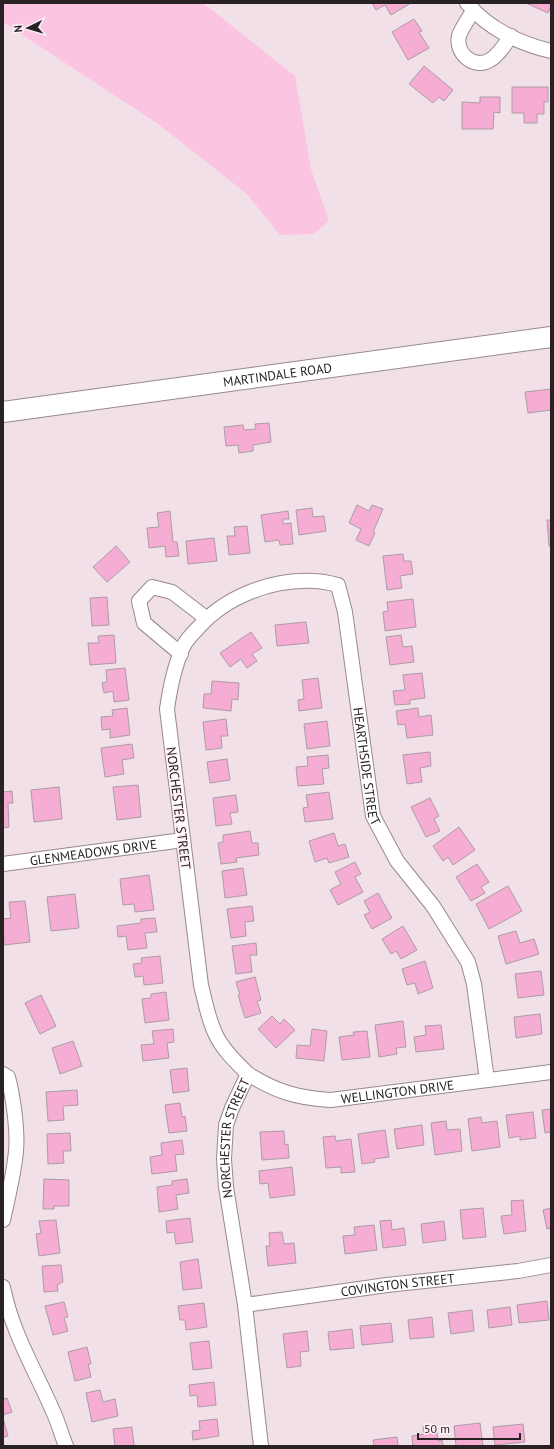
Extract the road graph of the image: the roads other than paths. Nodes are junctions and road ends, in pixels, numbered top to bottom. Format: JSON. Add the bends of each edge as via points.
{"nodes":[{"id":1,"x":470,"y":7,"type":"edge"},
{"id":2,"x":511,"y":36,"type":"junction"},
{"id":3,"x":551,"y":51,"type":"edge"},
{"id":4,"x":551,"y":337,"type":"edge"},
{"id":5,"x":3,"y":412,"type":"edge"},
{"id":6,"x":206,"y":618,"type":"junction"},
{"id":7,"x":194,"y":632,"type":"joint"},
{"id":8,"x":181,"y":654,"type":"junction"},
{"id":9,"x":183,"y":840,"type":"junction"},
{"id":10,"x":3,"y":864,"type":"edge"},
{"id":11,"x":551,"y":1072,"type":"edge"},
{"id":12,"x":3,"y":1074,"type":"edge"},
{"id":13,"x":248,"y":1074,"type":"junction"},
{"id":14,"x":487,"y":1080,"type":"junction"},
{"id":15,"x":3,"y":1220,"type":"edge"},
{"id":16,"x":551,"y":1265,"type":"edge"},
{"id":17,"x":3,"y":1287,"type":"edge"},
{"id":18,"x":245,"y":1305,"type":"junction"},
{"id":19,"x":66,"y":1446,"type":"edge"},
{"id":20,"x":262,"y":1446,"type":"edge"}],
"edges":[{"from":1,"to":2,"type":"street","via":[[487,23]]},
{"from":1,"to":2,"type":"street","via":[[459,34],[458,44],[461,53],[468,60],[477,63],[490,61]]},
{"from":2,"to":3,"type":"street"},
{"from":4,"to":5,"type":"street","name":"MARTINDALE ROAD"},
{"from":6,"to":7,"type":"street","name":"HEARTHSIDE STREET"},
{"from":6,"to":8,"type":"street","via":[[172,592],[152,587],[139,601],[144,623]]},
{"from":6,"to":14,"type":"street","name":"HEARTHSIDE STREET","via":[[232,600],[268,586],[315,580],[338,585],[345,612],[374,816],[397,861],[433,906],[468,962],[474,984]]},
{"from":7,"to":8,"type":"street","name":"NORCHESTER STREET"},
{"from":8,"to":9,"type":"street","name":"NORCHESTER STREET","via":[[170,683],[167,709]]},
{"from":9,"to":10,"type":"street","name":"GLENMEADOWS DRIVE"},
{"from":9,"to":13,"type":"street","name":"NORCHESTER STREET","via":[[201,985],[208,1011],[215,1033],[230,1056]]},
{"from":11,"to":14,"type":"street","name":"WELLINGTON DRIVE"},
{"from":12,"to":15,"type":"street","via":[[8,1077],[11,1088],[16,1149]]},
{"from":13,"to":14,"type":"street","name":"WELLINGTON DRIVE","via":[[291,1095],[331,1100]]},
{"from":13,"to":18,"type":"street","name":"NORCHESTER STREET","via":[[226,1125],[224,1159],[226,1187]]},
{"from":16,"to":18,"type":"street","name":"COVINGTON STREET"},
{"from":17,"to":19,"type":"street","via":[[7,1307],[22,1347],[53,1409]]},
{"from":18,"to":20,"type":"street","name":"NORCHESTER STREET"}]}
